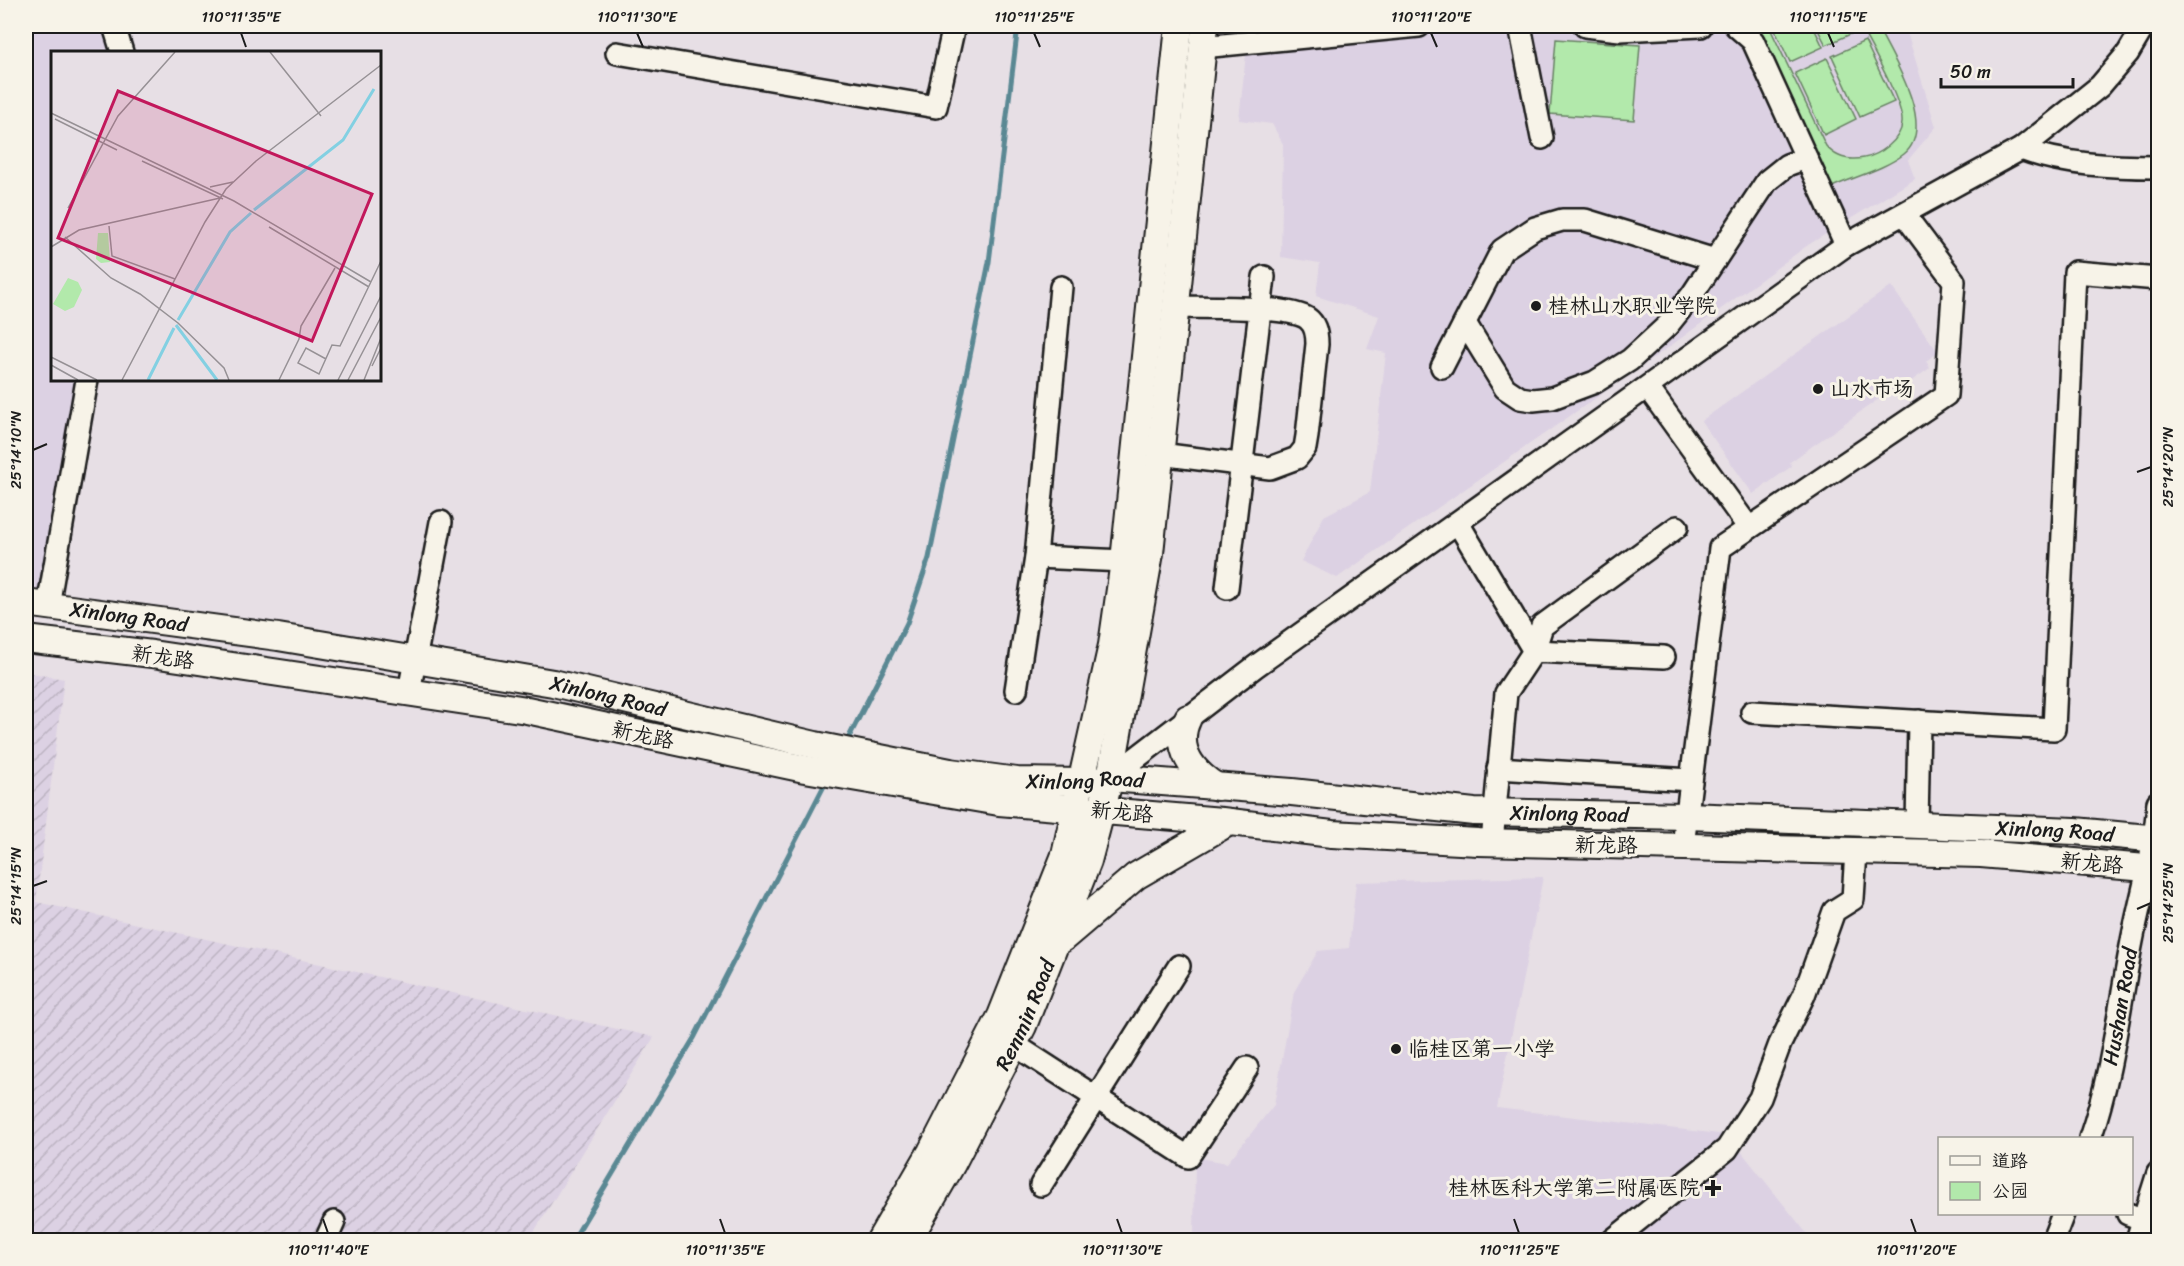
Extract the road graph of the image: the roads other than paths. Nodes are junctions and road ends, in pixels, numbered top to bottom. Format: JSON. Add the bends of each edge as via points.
{"nodes":[{"id":1,"x":114,"y":26,"type":"edge"},
{"id":2,"x":954,"y":26,"type":"edge"},
{"id":3,"x":1179,"y":26,"type":"edge"},
{"id":4,"x":1419,"y":26,"type":"edge"},
{"id":5,"x":1520,"y":26,"type":"edge"},
{"id":6,"x":1586,"y":26,"type":"edge"},
{"id":7,"x":1701,"y":26,"type":"edge"},
{"id":8,"x":1736,"y":26,"type":"edge"},
{"id":9,"x":2138,"y":27,"type":"edge"},
{"id":10,"x":1607,"y":28,"type":"edge"},
{"id":11,"x":1204,"y":36,"type":"edge"},
{"id":12,"x":122,"y":51,"type":"edge"},
{"id":13,"x":617,"y":53,"type":"dead end"},
{"id":14,"x":1542,"y":138,"type":"dead end"},
{"id":15,"x":2021,"y":149,"type":"junction"},
{"id":16,"x":1806,"y":158,"type":"junction"},
{"id":17,"x":2158,"y":167,"type":"edge"},
{"id":18,"x":1904,"y":214,"type":"junction"},
{"id":19,"x":1846,"y":245,"type":"junction"},
{"id":20,"x":1715,"y":260,"type":"junction"},
{"id":21,"x":1264,"y":277,"type":"dead end"},
{"id":22,"x":2158,"y":279,"type":"edge"},
{"id":23,"x":1061,"y":287,"type":"dead end"},
{"id":24,"x":1175,"y":307,"type":"junction"},
{"id":25,"x":1260,"y":310,"type":"junction"},
{"id":26,"x":1465,"y":323,"type":"junction"},
{"id":27,"x":1442,"y":367,"type":"dead end"},
{"id":28,"x":87,"y":381,"type":"edge"},
{"id":29,"x":1648,"y":388,"type":"junction"},
{"id":30,"x":1160,"y":454,"type":"junction"},
{"id":31,"x":1242,"y":464,"type":"junction"},
{"id":32,"x":441,"y":522,"type":"dead end"},
{"id":33,"x":1458,"y":523,"type":"junction"},
{"id":34,"x":1677,"y":526,"type":"dead end"},
{"id":35,"x":1749,"y":528,"type":"junction"},
{"id":36,"x":1036,"y":557,"type":"junction"},
{"id":37,"x":1124,"y":561,"type":"junction"},
{"id":38,"x":1227,"y":588,"type":"dead end"},
{"id":39,"x":37,"y":604,"type":"edge"},
{"id":40,"x":26,"y":639,"type":"edge"},
{"id":41,"x":1534,"y":651,"type":"junction"},
{"id":42,"x":1664,"y":657,"type":"dead end"},
{"id":43,"x":415,"y":660,"type":"junction"},
{"id":44,"x":1016,"y":690,"type":"dead end"},
{"id":45,"x":409,"y":692,"type":"junction"},
{"id":46,"x":1752,"y":712,"type":"dead end"},
{"id":47,"x":1188,"y":718,"type":"junction"},
{"id":48,"x":1919,"y":721,"type":"junction"},
{"id":49,"x":1498,"y":768,"type":"junction"},
{"id":50,"x":910,"y":776,"type":"junction"},
{"id":51,"x":1110,"y":778,"type":"junction"},
{"id":52,"x":1691,"y":780,"type":"junction"},
{"id":53,"x":1082,"y":782,"type":"junction"},
{"id":54,"x":1217,"y":787,"type":"junction"},
{"id":55,"x":2158,"y":802,"type":"edge"},
{"id":56,"x":1074,"y":808,"type":"junction"},
{"id":57,"x":1101,"y":810,"type":"junction"},
{"id":58,"x":1494,"y":813,"type":"junction"},
{"id":59,"x":1687,"y":816,"type":"junction"},
{"id":60,"x":1229,"y":822,"type":"junction"},
{"id":61,"x":1917,"y":825,"type":"junction"},
{"id":62,"x":2157,"y":839,"type":"edge"},
{"id":63,"x":1491,"y":842,"type":"junction"},
{"id":64,"x":1683,"y":846,"type":"junction"},
{"id":65,"x":1856,"y":851,"type":"junction"},
{"id":66,"x":2154,"y":868,"type":"edge"},
{"id":67,"x":1055,"y":945,"type":"junction"},
{"id":68,"x":1179,"y":966,"type":"dead end"},
{"id":69,"x":1004,"y":1038,"type":"junction"},
{"id":70,"x":1247,"y":1068,"type":"dead end"},
{"id":71,"x":1097,"y":1096,"type":"junction"},
{"id":72,"x":2090,"y":1137,"type":"edge"},
{"id":73,"x":2158,"y":1173,"type":"edge"},
{"id":74,"x":1041,"y":1185,"type":"dead end"},
{"id":75,"x":2063,"y":1215,"type":"edge"},
{"id":76,"x":2144,"y":1219,"type":"edge"},
{"id":77,"x":880,"y":1240,"type":"edge"},
{"id":78,"x":908,"y":1240,"type":"edge"},
{"id":79,"x":1613,"y":1240,"type":"edge"},
{"id":80,"x":2054,"y":1240,"type":"edge"},
{"id":81,"x":2137,"y":1240,"type":"edge"}],
"edges":[{"from":1,"to":12,"type":"street"},
{"from":2,"to":13,"type":"street","via":[[936,107]]},
{"from":3,"to":37,"type":"main road","name":"Renmin Road"},
{"from":4,"to":11,"type":"street"},
{"from":5,"to":14,"type":"street"},
{"from":6,"to":10,"type":"street"},
{"from":7,"to":10,"type":"street"},
{"from":8,"to":16,"type":"street","via":[[1753,40]]},
{"from":9,"to":15,"type":"street","via":[[2128,53],[2100,86]]},
{"from":11,"to":24,"type":"main road","name":"Renmin Road"},
{"from":15,"to":17,"type":"street","via":[[2039,156],[2088,163]]},
{"from":15,"to":18,"type":"street"},
{"from":16,"to":19,"type":"street"},
{"from":16,"to":20,"type":"street","via":[[1787,165],[1767,180]]},
{"from":18,"to":19,"type":"street"},
{"from":18,"to":35,"type":"street","via":[[1954,281],[1946,395]]},
{"from":19,"to":29,"type":"street"},
{"from":20,"to":26,"type":"street","via":[[1585,220],[1548,223],[1502,250]]},
{"from":20,"to":26,"type":"street","via":[[1679,313],[1630,360],[1595,382],[1552,398],[1520,398],[1505,388]]},
{"from":21,"to":25,"type":"street"},
{"from":22,"to":48,"type":"street","via":[[2075,272],[2054,729]]},
{"from":23,"to":36,"type":"street"},
{"from":24,"to":25,"type":"street"},
{"from":24,"to":30,"type":"main road","name":"Renmin Road"},
{"from":25,"to":31,"type":"street"},
{"from":25,"to":31,"type":"street","via":[[1288,311],[1314,325],[1317,344],[1308,425],[1305,448],[1297,458],[1270,468]]},
{"from":26,"to":27,"type":"street"},
{"from":28,"to":39,"type":"street"},
{"from":29,"to":33,"type":"street"},
{"from":29,"to":35,"type":"street"},
{"from":30,"to":31,"type":"street"},
{"from":30,"to":51,"type":"main road","name":"Renmin Road","via":[[1150,553]]},
{"from":31,"to":38,"type":"street"},
{"from":32,"to":43,"type":"street"},
{"from":33,"to":41,"type":"street"},
{"from":33,"to":47,"type":"street"},
{"from":34,"to":41,"type":"street","via":[[1542,626]]},
{"from":35,"to":52,"type":"street","via":[[1720,548]]},
{"from":36,"to":37,"type":"street"},
{"from":36,"to":44,"type":"street"},
{"from":37,"to":53,"type":"main road","name":"Renmin Road","via":[[1112,645]]},
{"from":39,"to":43,"type":"main road","name":"Xinlong Road"},
{"from":40,"to":45,"type":"main road","name":"新龙路"},
{"from":41,"to":42,"type":"street"},
{"from":41,"to":49,"type":"street","via":[[1506,693]]},
{"from":43,"to":45,"type":"street"},
{"from":43,"to":50,"type":"main road","name":"Xinlong Road","via":[[554,683],[815,745]]},
{"from":45,"to":50,"type":"main road","name":"新龙路","via":[[527,710],[806,770]]},
{"from":46,"to":48,"type":"street"},
{"from":47,"to":51,"type":"street"},
{"from":47,"to":54,"type":"main road","via":[[1181,731],[1184,753],[1200,776]]},
{"from":48,"to":61,"type":"street"},
{"from":49,"to":52,"type":"street"},
{"from":49,"to":58,"type":"street"},
{"from":50,"to":53,"type":"main road","name":"Xinlong Road"},
{"from":50,"to":56,"type":"main road","name":"新龙路","via":[[999,802]]},
{"from":51,"to":53,"type":"main road","name":"Xinlong Road"},
{"from":51,"to":54,"type":"main road","name":"Xinlong Road"},
{"from":51,"to":57,"type":"main road","name":"Renmin Road"},
{"from":52,"to":59,"type":"street"},
{"from":53,"to":56,"type":"main road","name":"Renmin Road"},
{"from":54,"to":58,"type":"main road","name":"Xinlong Road"},
{"from":55,"to":62,"type":"street","name":"Hushan Road"},
{"from":56,"to":57,"type":"main road","name":"新龙路"},
{"from":56,"to":69,"type":"main road","name":"Renmin Road","via":[[1065,855]]},
{"from":57,"to":60,"type":"main road","name":"新龙路"},
{"from":57,"to":67,"type":"main road","name":"Renmin Road","via":[[1088,861]]},
{"from":58,"to":59,"type":"main road","name":"Xinlong Road"},
{"from":58,"to":63,"type":"street"},
{"from":59,"to":61,"type":"main road","name":"Xinlong Road"},
{"from":59,"to":64,"type":"street"},
{"from":60,"to":63,"type":"main road","name":"新龙路","via":[[1332,834]]},
{"from":60,"to":67,"type":"main road","via":[[1136,876]]},
{"from":61,"to":62,"type":"main road","name":"Xinlong Road","via":[[2074,831]]},
{"from":62,"to":66,"type":"street","name":"Hushan Road"},
{"from":63,"to":64,"type":"main road","name":"新龙路"},
{"from":64,"to":65,"type":"main road","name":"新龙路"},
{"from":65,"to":66,"type":"main road","name":"新龙路","via":[[1981,854]]},
{"from":65,"to":79,"type":"street","via":[[1853,899],[1834,911],[1804,995],[1760,1098],[1727,1149]]},
{"from":66,"to":72,"type":"street","name":"Hushan Road","via":[[2132,938],[2107,1078]]},
{"from":67,"to":69,"type":"main road","name":"Renmin Road"},
{"from":68,"to":71,"type":"street"},
{"from":69,"to":71,"type":"street"},
{"from":69,"to":77,"type":"main road","name":"Renmin Road"},
{"from":69,"to":78,"type":"main road","name":"Renmin Road","via":[[952,1164]]},
{"from":70,"to":71,"type":"street","via":[[1188,1156]]},
{"from":71,"to":74,"type":"street"},
{"from":73,"to":76,"type":"street"},
{"from":75,"to":80,"type":"street"},
{"from":76,"to":81,"type":"street"}]}
